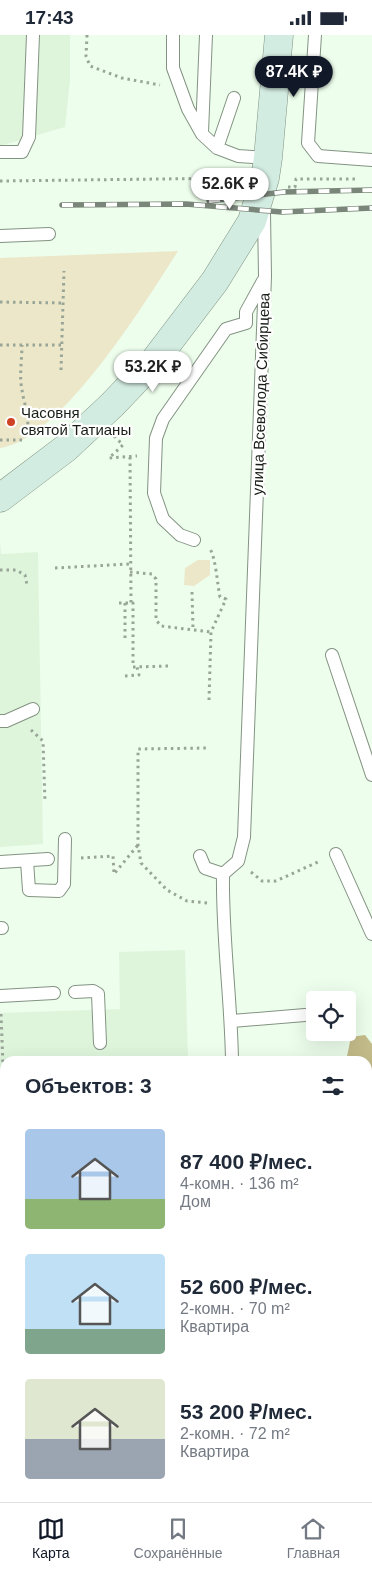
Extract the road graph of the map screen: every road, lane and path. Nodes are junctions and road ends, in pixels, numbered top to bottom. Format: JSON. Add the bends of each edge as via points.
{"nodes":[{"id":1,"x":33,"y":35,"type":"edge"},
{"id":2,"x":87,"y":35,"type":"edge"},
{"id":3,"x":173,"y":35,"type":"edge"},
{"id":4,"x":206,"y":35,"type":"edge"},
{"id":5,"x":279,"y":35,"type":"edge"},
{"id":6,"x":315,"y":35,"type":"edge"},
{"id":7,"x":180,"y":89,"type":"junction"},
{"id":8,"x":234,"y":97,"type":"dead end"},
{"id":9,"x":202,"y":135,"type":"junction"},
{"id":10,"x":217,"y":148,"type":"junction"},
{"id":11,"x":0,"y":152,"type":"edge"},
{"id":12,"x":372,"y":160,"type":"edge"},
{"id":13,"x":266,"y":168,"type":"junction"},
{"id":14,"x":223,"y":177,"type":"dead end"},
{"id":15,"x":363,"y":179,"type":"dead end"},
{"id":16,"x":0,"y":181,"type":"edge"},
{"id":17,"x":295,"y":187,"type":"dead end"},
{"id":18,"x":49,"y":234,"type":"dead end"},
{"id":19,"x":0,"y":236,"type":"edge"},
{"id":20,"x":64,"y":271,"type":"dead end"},
{"id":21,"x":265,"y":276,"type":"junction"},
{"id":22,"x":0,"y":302,"type":"edge"},
{"id":23,"x":63,"y":303,"type":"junction"},
{"id":24,"x":0,"y":345,"type":"edge"},
{"id":25,"x":22,"y":345,"type":"junction"},
{"id":26,"x":62,"y":345,"type":"junction"},
{"id":27,"x":61,"y":369,"type":"dead end"},
{"id":28,"x":114,"y":435,"type":"dead end"},
{"id":29,"x":0,"y":441,"type":"edge"},
{"id":30,"x":0,"y":498,"type":"edge"},
{"id":31,"x":194,"y":540,"type":"dead end"},
{"id":32,"x":215,"y":555,"type":"dead end"},
{"id":33,"x":129,"y":564,"type":"junction"},
{"id":34,"x":55,"y":567,"type":"dead end"},
{"id":35,"x":0,"y":570,"type":"edge"},
{"id":36,"x":130,"y":572,"type":"junction"},
{"id":37,"x":26,"y":585,"type":"dead end"},
{"id":38,"x":192,"y":592,"type":"dead end"},
{"id":39,"x":120,"y":603,"type":"dead end"},
{"id":40,"x":124,"y":603,"type":"junction"},
{"id":41,"x":130,"y":603,"type":"junction"},
{"id":42,"x":192,"y":629,"type":"junction"},
{"id":43,"x":211,"y":632,"type":"junction"},
{"id":44,"x":125,"y":639,"type":"dead end"},
{"id":45,"x":332,"y":655,"type":"dead end"},
{"id":46,"x":170,"y":666,"type":"dead end"},
{"id":47,"x":136,"y":668,"type":"junction"},
{"id":48,"x":125,"y":676,"type":"dead end"},
{"id":49,"x":209,"y":700,"type":"dead end"},
{"id":50,"x":33,"y":709,"type":"dead end"},
{"id":51,"x":0,"y":721,"type":"edge"},
{"id":52,"x":24,"y":731,"type":"dead end"},
{"id":53,"x":208,"y":749,"type":"dead end"},
{"id":54,"x":372,"y":775,"type":"edge"},
{"id":55,"x":45,"y":802,"type":"dead end"},
{"id":56,"x":65,"y":839,"type":"dead end"},
{"id":57,"x":138,"y":845,"type":"junction"},
{"id":58,"x":336,"y":854,"type":"joint"},
{"id":59,"x":200,"y":855,"type":"dead end"},
{"id":60,"x":65,"y":858,"type":"junction"},
{"id":61,"x":48,"y":859,"type":"dead end"},
{"id":62,"x":28,"y":861,"type":"junction"},
{"id":63,"x":238,"y":861,"type":"junction"},
{"id":64,"x":0,"y":862,"type":"edge"},
{"id":65,"x":223,"y":874,"type":"junction"},
{"id":66,"x":222,"y":904,"type":"junction"},
{"id":67,"x":372,"y":935,"type":"edge"},
{"id":68,"x":75,"y":992,"type":"dead end"},
{"id":69,"x":54,"y":993,"type":"dead end"},
{"id":70,"x":0,"y":996,"type":"edge"},
{"id":71,"x":0,"y":1011,"type":"edge"},
{"id":72,"x":305,"y":1015,"type":"dead end"},
{"id":73,"x":232,"y":1021,"type":"junction"},
{"id":74,"x":100,"y":1043,"type":"dead end"},
{"id":75,"x":2,"y":1056,"type":"edge"},
{"id":76,"x":232,"y":1056,"type":"edge"}],
"edges":[{"from":1,"to":11,"type":"lane","via":[[29,137],[22,152]]},
{"from":2,"to":7,"type":"path","via":[[86,56],[90,66],[122,78]]},
{"from":3,"to":7,"type":"lane","via":[[173,68]]},
{"from":4,"to":9,"type":"lane"},
{"from":5,"to":13,"type":"main road","name":"улица Всеволода Сибирцева"},
{"from":6,"to":12,"type":"lane","via":[[308,143],[318,156]]},
{"from":7,"to":9,"type":"lane"},
{"from":8,"to":10,"type":"lane"},
{"from":9,"to":10,"type":"lane"},
{"from":10,"to":13,"type":"lane","via":[[238,157],[262,156]]},
{"from":13,"to":21,"type":"lane","name":"улица Всеволода Сибирцева"},
{"from":13,"to":30,"type":"main road","name":"улица Всеволода Сибирцева","via":[[256,208],[244,233],[215,281],[155,360],[66,448]]},
{"from":14,"to":16,"type":"path"},
{"from":15,"to":17,"type":"path","via":[[296,179]]},
{"from":18,"to":19,"type":"lane"},
{"from":20,"to":23,"type":"path"},
{"from":21,"to":31,"type":"lane","via":[[246,311],[246,323],[226,329],[163,419],[156,438],[154,493],[162,519],[180,535]]},
{"from":21,"to":63,"type":"lane","name":"улица Всеволода Сибирцева","via":[[244,837]]},
{"from":22,"to":23,"type":"path"},
{"from":23,"to":26,"type":"path"},
{"from":24,"to":25,"type":"path"},
{"from":25,"to":26,"type":"path"},
{"from":25,"to":29,"type":"path","via":[[22,390],[27,405],[27,434],[22,440]]},
{"from":26,"to":27,"type":"path"},
{"from":28,"to":33,"type":"path","via":[[123,445],[110,459],[130,457]]},
{"from":32,"to":43,"type":"path","via":[[214,573],[220,597],[226,599]]},
{"from":33,"to":34,"type":"path"},
{"from":33,"to":36,"type":"path"},
{"from":35,"to":37,"type":"path","via":[[16,569],[25,575]]},
{"from":36,"to":41,"type":"path"},
{"from":36,"to":42,"type":"path","via":[[152,574],[156,579],[156,620],[161,626]]},
{"from":38,"to":42,"type":"path"},
{"from":39,"to":40,"type":"path"},
{"from":40,"to":41,"type":"path"},
{"from":40,"to":44,"type":"path"},
{"from":41,"to":47,"type":"path","via":[[133,603]]},
{"from":42,"to":43,"type":"path"},
{"from":43,"to":49,"type":"path"},
{"from":45,"to":54,"type":"lane"},
{"from":46,"to":47,"type":"path"},
{"from":47,"to":48,"type":"path","via":[[139,675]]},
{"from":50,"to":51,"type":"lane"},
{"from":52,"to":55,"type":"path","via":[[31,730],[43,741]]},
{"from":53,"to":57,"type":"path","via":[[138,749]]},
{"from":56,"to":60,"type":"lane"},
{"from":57,"to":60,"type":"path","via":[[114,874],[113,856]]},
{"from":57,"to":66,"type":"path","via":[[141,863],[167,890],[187,901]]},
{"from":58,"to":63,"type":"path","via":[[276,881],[262,881]]},
{"from":58,"to":67,"type":"lane"},
{"from":59,"to":65,"type":"lane","via":[[205,868]]},
{"from":60,"to":62,"type":"lane","via":[[64,884],[59,891],[30,890]]},
{"from":61,"to":62,"type":"lane"},
{"from":62,"to":64,"type":"lane"},
{"from":63,"to":65,"type":"lane"},
{"from":65,"to":66,"type":"lane"},
{"from":66,"to":73,"type":"lane"},
{"from":68,"to":74,"type":"lane","via":[[93,991],[98,994]]},
{"from":69,"to":70,"type":"lane"},
{"from":71,"to":75,"type":"path"},
{"from":72,"to":73,"type":"lane"},
{"from":73,"to":76,"type":"lane"}]}
